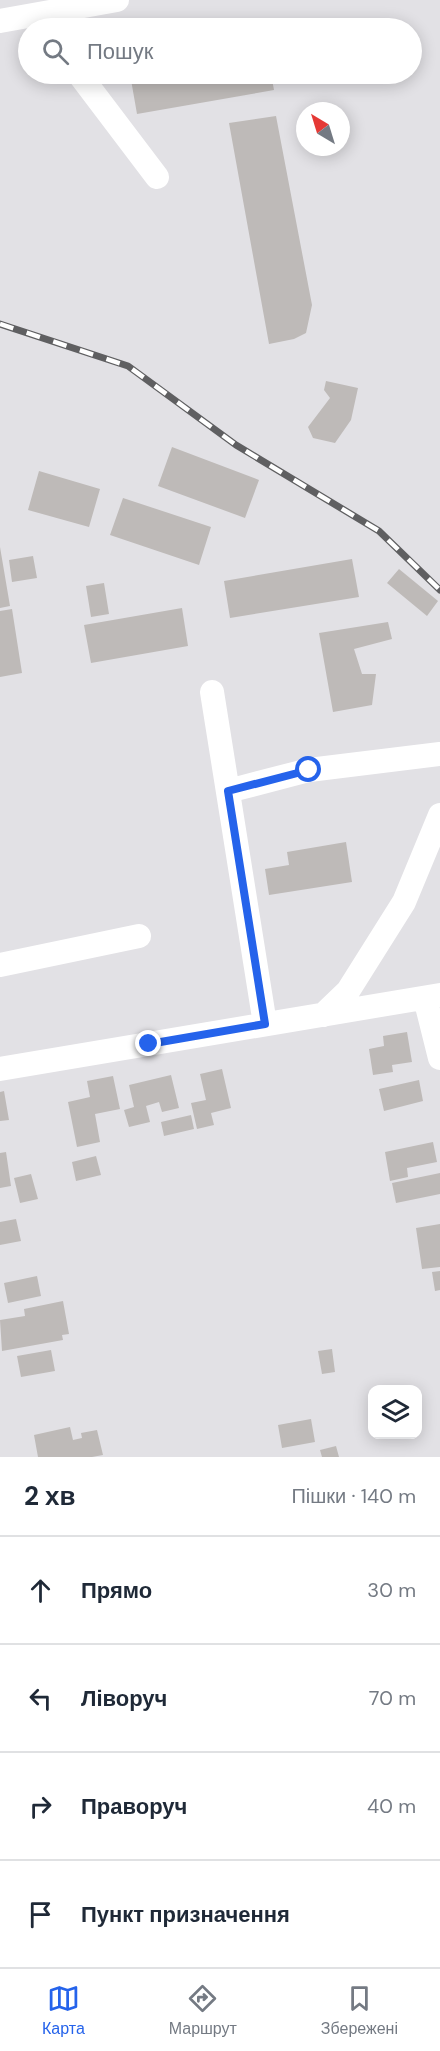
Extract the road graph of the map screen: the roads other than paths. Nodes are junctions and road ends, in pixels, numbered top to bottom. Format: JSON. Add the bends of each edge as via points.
{"nodes":[{"id":1,"x":117,"y":0,"type":"edge"},
{"id":2,"x":65,"y":18,"type":"edge"},
{"id":3,"x":18,"y":20,"type":"edge"},
{"id":4,"x":0,"y":21,"type":"edge"},
{"id":5,"x":87,"y":84,"type":"edge"},
{"id":6,"x":157,"y":177,"type":"dead end"},
{"id":7,"x":212,"y":692,"type":"dead end"},
{"id":8,"x":440,"y":754,"type":"edge"},
{"id":9,"x":228,"y":791,"type":"junction"},
{"id":10,"x":440,"y":815,"type":"edge"},
{"id":11,"x":139,"y":936,"type":"dead end"},
{"id":12,"x":0,"y":965,"type":"edge"},
{"id":13,"x":432,"y":996,"type":"edge"},
{"id":14,"x":323,"y":1015,"type":"junction"},
{"id":15,"x":265,"y":1024,"type":"junction"},
{"id":16,"x":440,"y":1058,"type":"edge"},
{"id":17,"x":0,"y":1069,"type":"edge"}],
"edges":[{"from":1,"to":2,"type":"street"},
{"from":3,"to":4,"type":"street"},
{"from":5,"to":6,"type":"street"},
{"from":7,"to":9,"type":"street"},
{"from":8,"to":9,"type":"street","via":[[309,770]]},
{"from":9,"to":15,"type":"street"},
{"from":10,"to":14,"type":"street","via":[[404,902],[348,991]]},
{"from":11,"to":12,"type":"street"},
{"from":13,"to":14,"type":"street"},
{"from":13,"to":16,"type":"street"},
{"from":14,"to":15,"type":"street"},
{"from":15,"to":17,"type":"street"}]}
